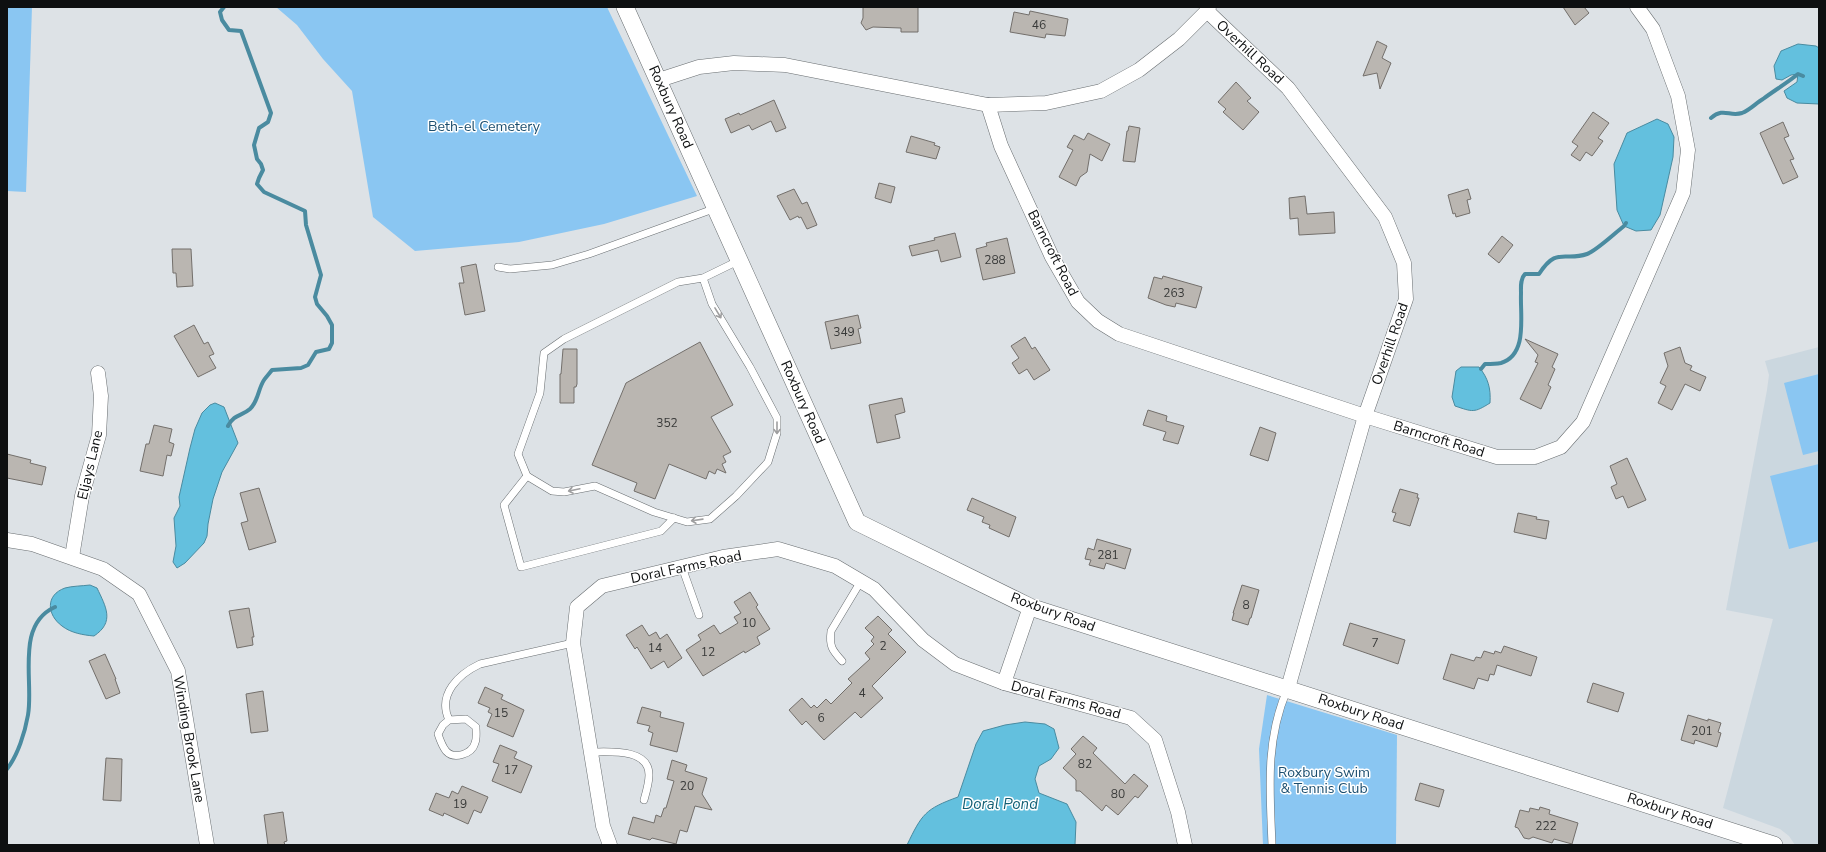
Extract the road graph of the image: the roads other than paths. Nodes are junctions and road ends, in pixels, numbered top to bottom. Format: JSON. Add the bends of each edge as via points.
{"nodes":[{"id":1,"x":625,"y":7,"type":"edge"},
{"id":2,"x":1637,"y":7,"type":"edge"},
{"id":3,"x":1208,"y":9,"type":"edge"},
{"id":4,"x":659,"y":80,"type":"junction"},
{"id":5,"x":988,"y":105,"type":"junction"},
{"id":6,"x":716,"y":208,"type":"junction"},
{"id":7,"x":740,"y":260,"type":"junction"},
{"id":8,"x":498,"y":268,"type":"dead end"},
{"id":9,"x":703,"y":278,"type":"junction"},
{"id":10,"x":98,"y":373,"type":"dead end"},
{"id":11,"x":1365,"y":416,"type":"junction"},
{"id":12,"x":527,"y":476,"type":"junction"},
{"id":13,"x":674,"y":518,"type":"junction"},
{"id":14,"x":7,"y":540,"type":"edge"},
{"id":15,"x":72,"y":557,"type":"junction"},
{"id":16,"x":682,"y":567,"type":"junction"},
{"id":17,"x":861,"y":581,"type":"junction"},
{"id":18,"x":1030,"y":607,"type":"junction"},
{"id":19,"x":699,"y":615,"type":"dead end"},
{"id":20,"x":573,"y":643,"type":"junction"},
{"id":21,"x":842,"y":661,"type":"dead end"},
{"id":22,"x":1004,"y":683,"type":"junction"},
{"id":23,"x":1288,"y":688,"type":"junction"},
{"id":24,"x":449,"y":720,"type":"junction"},
{"id":25,"x":591,"y":752,"type":"junction"},
{"id":26,"x":644,"y":800,"type":"dead end"},
{"id":27,"x":207,"y":845,"type":"edge"},
{"id":28,"x":610,"y":845,"type":"edge"},
{"id":29,"x":1185,"y":845,"type":"edge"},
{"id":30,"x":1272,"y":845,"type":"edge"},
{"id":31,"x":1774,"y":845,"type":"edge"}],
"edges":[{"from":1,"to":4,"type":"street","name":"Roxbury Road"},
{"from":2,"to":11,"type":"street","name":"Barncroft Road","via":[[1653,29],[1678,96],[1688,150],[1683,194],[1582,422],[1562,447],[1535,456],[1497,457]]},
{"from":3,"to":5,"type":"street","via":[[1179,39],[1139,70],[1101,91],[1046,103]]},
{"from":3,"to":11,"type":"street","name":"Overhill Road","via":[[1288,88],[1385,216],[1404,263],[1406,299]]},
{"from":4,"to":5,"type":"street","via":[[699,67],[734,63],[785,65]]},
{"from":4,"to":6,"type":"street","name":"Roxbury Road"},
{"from":5,"to":11,"type":"street","name":"Barncroft Road","via":[[1001,146],[1052,257],[1078,302],[1098,321],[1119,334]]},
{"from":6,"to":7,"type":"street","name":"Roxbury Road"},
{"from":6,"to":8,"type":"lane","via":[[552,265]]},
{"from":7,"to":9,"type":"lane"},
{"from":7,"to":18,"type":"street","name":"Roxbury Road","via":[[857,522]]},
{"from":9,"to":12,"type":"lane","via":[[678,282],[564,339],[544,353],[540,393],[518,454]]},
{"from":9,"to":13,"type":"lane","one_way":true,"via":[[712,304],[777,418],[777,433],[768,462],[710,519],[687,522]]},
{"from":10,"to":15,"type":"street","name":"Eljays Lane","via":[[101,396],[99,435],[82,496]]},
{"from":11,"to":23,"type":"street","name":"Overhill Road"},
{"from":13,"to":12,"type":"lane","one_way":true,"via":[[595,486],[564,492],[552,491]]},
{"from":12,"to":13,"type":"lane","via":[[504,505],[521,567],[661,531]]},
{"from":14,"to":15,"type":"street","name":"Winding Brook Lane","via":[[32,544]]},
{"from":15,"to":27,"type":"street","name":"Winding Brook Lane","via":[[103,569],[139,594],[178,671]]},
{"from":16,"to":17,"type":"street","name":"Doral Farms Road","via":[[723,557],[778,550],[835,566]]},
{"from":16,"to":19,"type":"lane"},
{"from":16,"to":20,"type":"street","name":"Doral Farms Road","via":[[602,586],[577,607]]},
{"from":17,"to":21,"type":"lane","via":[[831,630],[832,651]]},
{"from":17,"to":22,"type":"street","name":"Doral Farms Road","via":[[874,589],[923,640],[955,664]]},
{"from":18,"to":22,"type":"street","name":"Doral Farms Road"},
{"from":18,"to":23,"type":"street","name":"Roxbury Road"},
{"from":20,"to":24,"type":"lane","via":[[480,664],[466,671],[448,694],[446,714]]},
{"from":20,"to":25,"type":"street","name":"Doral Farms Road"},
{"from":22,"to":29,"type":"street","name":"Doral Farms Road","via":[[1131,718],[1155,740],[1178,812]]},
{"from":23,"to":30,"type":"lane","via":[[1278,711],[1272,743]]},
{"from":23,"to":31,"type":"street","name":"Roxbury Road"},
{"from":24,"to":24,"type":"lane","via":[[438,734],[442,745],[447,752],[455,755],[468,752],[476,743],[476,727],[466,719]]},
{"from":25,"to":26,"type":"lane","via":[[627,752],[639,758],[647,766],[649,775]]},
{"from":25,"to":28,"type":"street","name":"Doral Farms Road","via":[[603,826]]}]}
